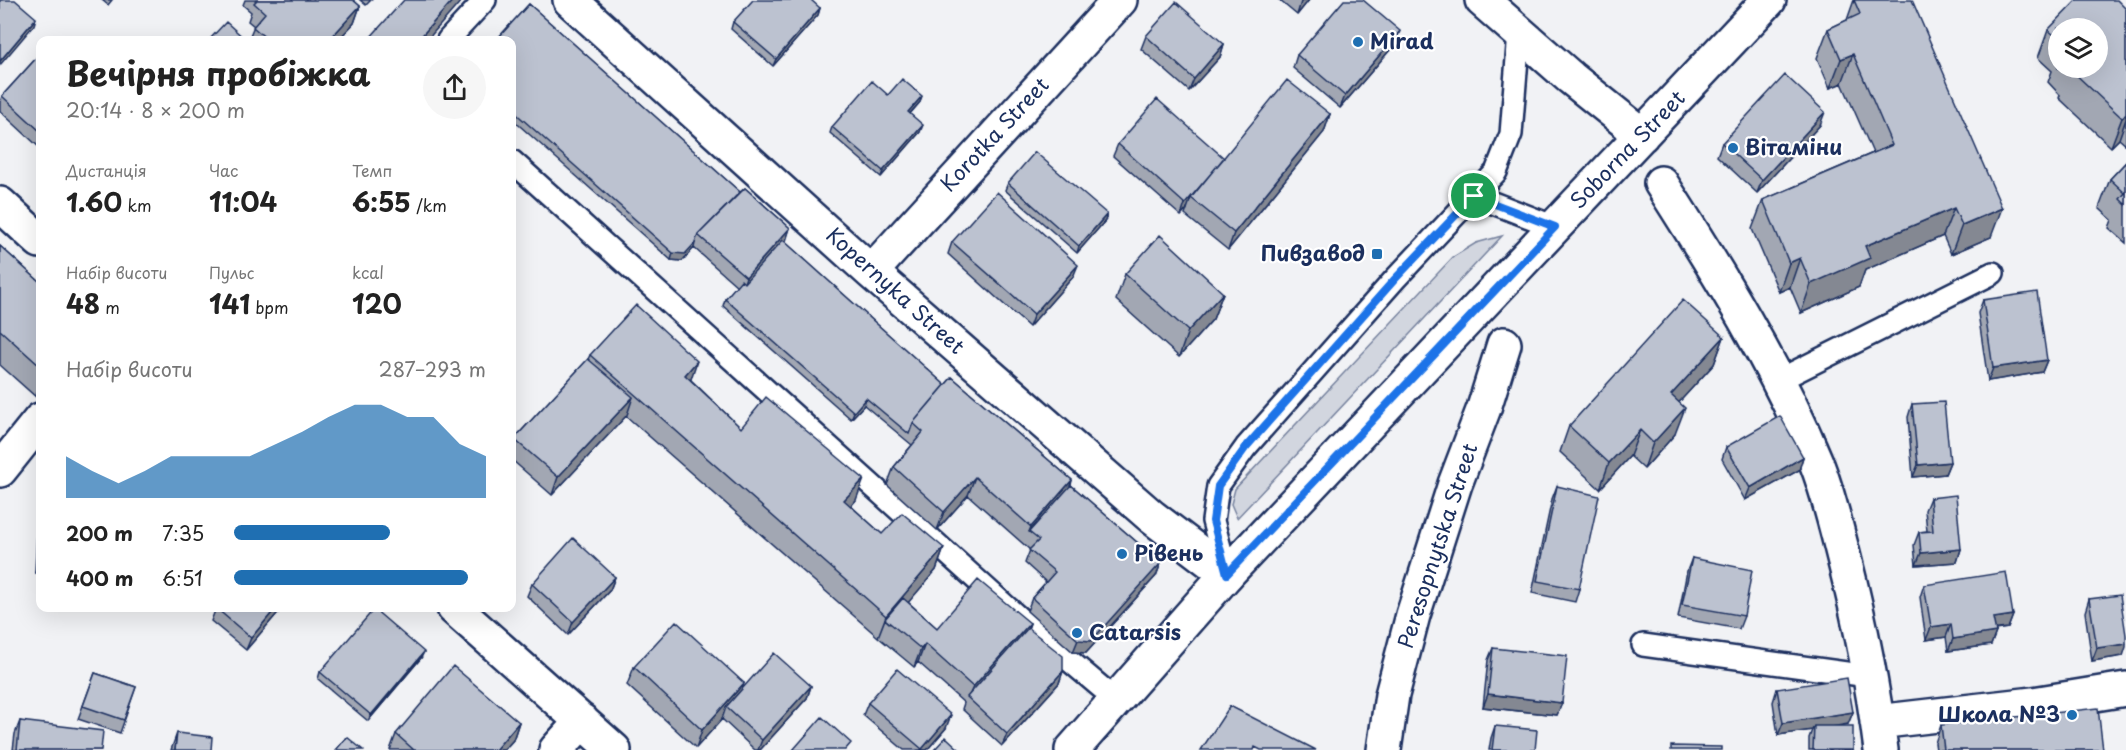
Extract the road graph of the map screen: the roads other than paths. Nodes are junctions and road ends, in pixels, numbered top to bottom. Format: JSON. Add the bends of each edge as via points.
{"nodes":[{"id":1,"x":485,"y":0,"type":"edge"},
{"id":2,"x":570,"y":0,"type":"edge"},
{"id":3,"x":1120,"y":0,"type":"edge"},
{"id":4,"x":1482,"y":0,"type":"edge"},
{"id":5,"x":1769,"y":0,"type":"edge"},
{"id":6,"x":1519,"y":33,"type":"junction"},
{"id":7,"x":452,"y":36,"type":"edge"},
{"id":8,"x":1642,"y":135,"type":"junction"},
{"id":9,"x":516,"y":165,"type":"edge"},
{"id":10,"x":1661,"y":183,"type":"dead end"},
{"id":11,"x":1474,"y":196,"type":"junction"},
{"id":12,"x":0,"y":204,"type":"edge"},
{"id":13,"x":1555,"y":227,"type":"junction"},
{"id":14,"x":36,"y":237,"type":"edge"},
{"id":15,"x":872,"y":272,"type":"junction"},
{"id":16,"x":1993,"y":273,"type":"dead end"},
{"id":17,"x":1504,"y":344,"type":"dead end"},
{"id":18,"x":1777,"y":381,"type":"junction"},
{"id":19,"x":36,"y":425,"type":"edge"},
{"id":20,"x":0,"y":470,"type":"edge"},
{"id":21,"x":1227,"y":574,"type":"junction"},
{"id":22,"x":459,"y":612,"type":"edge"},
{"id":23,"x":1643,"y":645,"type":"dead end"},
{"id":24,"x":1869,"y":676,"type":"junction"},
{"id":25,"x":2126,"y":688,"type":"edge"},
{"id":26,"x":1116,"y":700,"type":"junction"},
{"id":27,"x":582,"y":721,"type":"junction"},
{"id":28,"x":1879,"y":736,"type":"edge"},
{"id":29,"x":556,"y":750,"type":"edge"},
{"id":30,"x":614,"y":750,"type":"edge"},
{"id":31,"x":1072,"y":750,"type":"edge"},
{"id":32,"x":1384,"y":750,"type":"edge"}],
"edges":[{"from":1,"to":7,"type":"lane"},
{"from":2,"to":15,"type":"street","name":"Kopernyka Street"},
{"from":3,"to":15,"type":"street","name":"Korotka Street"},
{"from":4,"to":6,"type":"street"},
{"from":5,"to":8,"type":"street","name":"Soborna Street"},
{"from":6,"to":8,"type":"street"},
{"from":6,"to":11,"type":"lane","via":[[1511,134],[1496,172]]},
{"from":8,"to":13,"type":"street","name":"Soborna Street"},
{"from":9,"to":26,"type":"lane","via":[[1019,618]]},
{"from":10,"to":18,"type":"street","via":[[1708,256]]},
{"from":11,"to":13,"type":"lane"},
{"from":11,"to":21,"type":"lane","via":[[1246,447],[1218,486],[1213,521]]},
{"from":12,"to":14,"type":"street"},
{"from":13,"to":21,"type":"street","name":"Soborna Street"},
{"from":15,"to":21,"type":"street","name":"Kopernyka Street","via":[[1152,517]]},
{"from":16,"to":18,"type":"lane"},
{"from":17,"to":32,"type":"street","name":"Peresopnytska Street","via":[[1413,615],[1392,695]]},
{"from":18,"to":24,"type":"street","via":[[1816,464],[1837,531]]},
{"from":19,"to":20,"type":"street"},
{"from":21,"to":26,"type":"street","name":"Soborna Street"},
{"from":22,"to":27,"type":"street"},
{"from":23,"to":24,"type":"lane"},
{"from":24,"to":28,"type":"street"},
{"from":25,"to":28,"type":"street"},
{"from":26,"to":31,"type":"street","name":"Soborna Street"},
{"from":27,"to":29,"type":"street"},
{"from":27,"to":30,"type":"street"}]}
